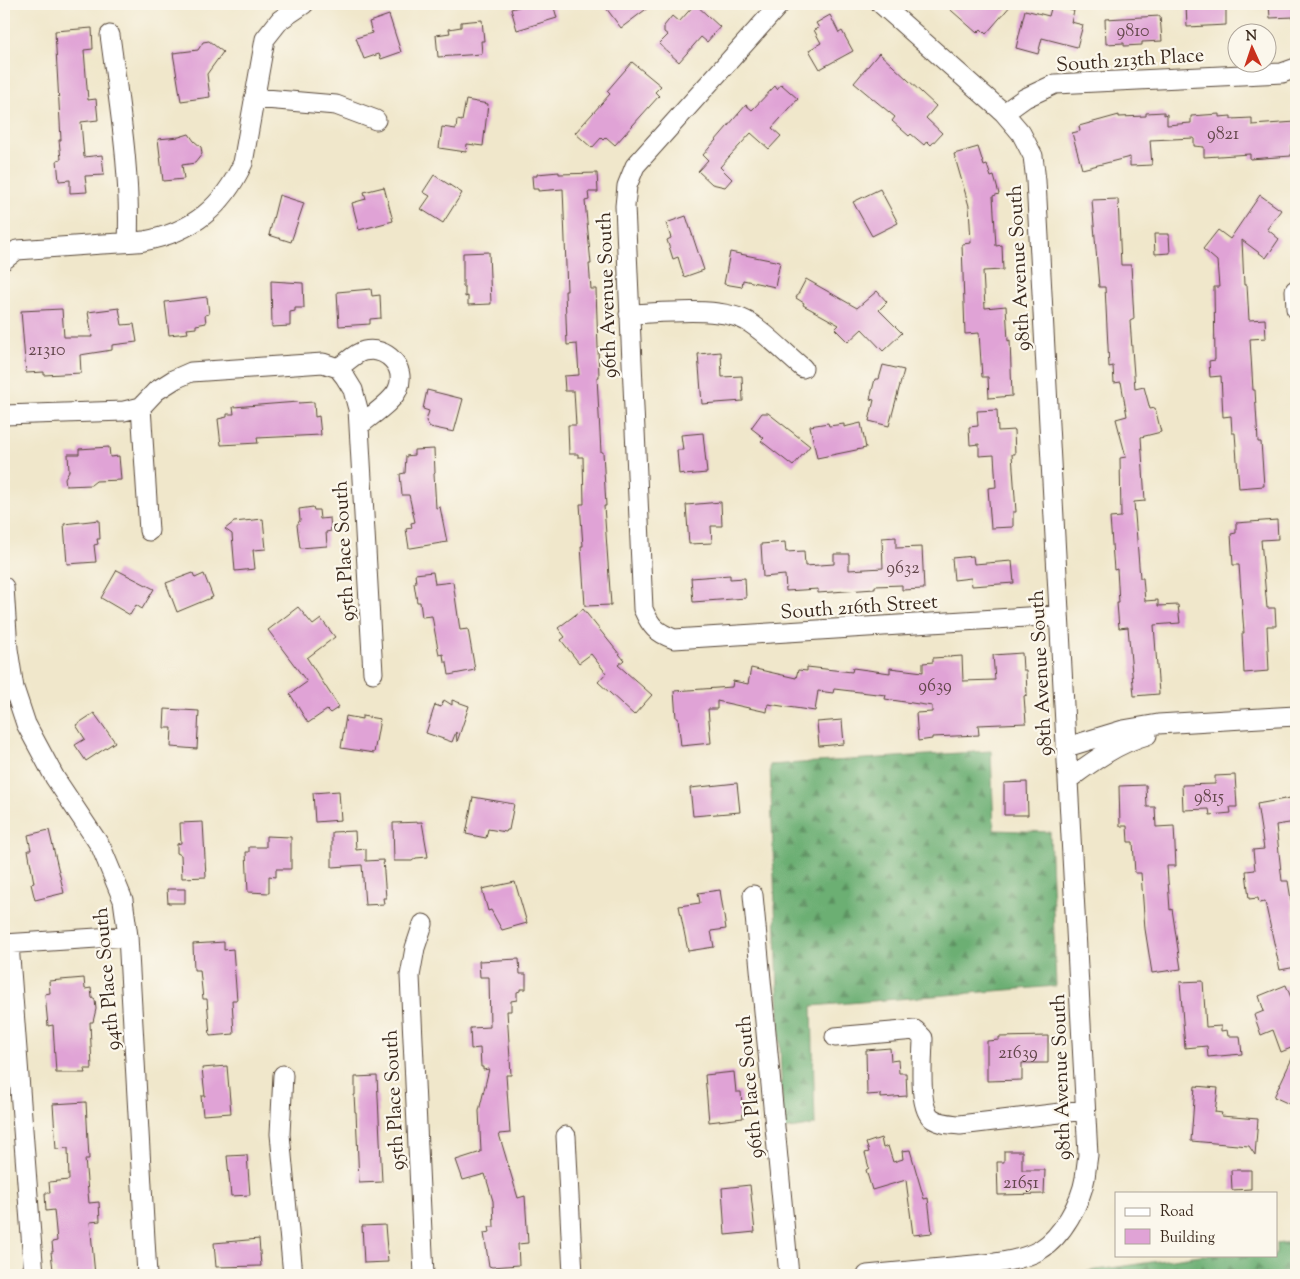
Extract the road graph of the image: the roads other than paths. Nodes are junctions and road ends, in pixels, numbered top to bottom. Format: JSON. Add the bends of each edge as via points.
{"nodes":[{"id":1,"x":304,"y":4,"type":"edge"},
{"id":2,"x":780,"y":4,"type":"edge"},
{"id":3,"x":881,"y":4,"type":"edge"},
{"id":4,"x":110,"y":34,"type":"dead end"},
{"id":5,"x":1296,"y":68,"type":"edge"},
{"id":6,"x":254,"y":98,"type":"junction"},
{"id":7,"x":1004,"y":113,"type":"junction"},
{"id":8,"x":376,"y":120,"type":"dead end"},
{"id":9,"x":128,"y":242,"type":"junction"},
{"id":10,"x":4,"y":260,"type":"edge"},
{"id":11,"x":1295,"y":290,"type":"edge"},
{"id":12,"x":1296,"y":309,"type":"edge"},
{"id":13,"x":629,"y":314,"type":"junction"},
{"id":14,"x":338,"y":368,"type":"junction"},
{"id":15,"x":803,"y":368,"type":"dead end"},
{"id":16,"x":140,"y":406,"type":"junction"},
{"id":17,"x":4,"y":415,"type":"edge"},
{"id":18,"x":358,"y":418,"type":"junction"},
{"id":19,"x":149,"y":531,"type":"dead end"},
{"id":20,"x":4,"y":587,"type":"edge"},
{"id":21,"x":1059,"y":615,"type":"junction"},
{"id":22,"x":662,"y":634,"type":"joint"},
{"id":23,"x":6,"y":658,"type":"edge"},
{"id":24,"x":373,"y":673,"type":"dead end"},
{"id":25,"x":1296,"y":716,"type":"edge"},
{"id":26,"x":1202,"y":722,"type":"junction"},
{"id":27,"x":1067,"y":748,"type":"junction"},
{"id":28,"x":1069,"y":780,"type":"junction"},
{"id":29,"x":753,"y":894,"type":"dead end"},
{"id":30,"x":423,"y":924,"type":"dead end"},
{"id":31,"x":128,"y":936,"type":"junction"},
{"id":32,"x":6,"y":944,"type":"edge"},
{"id":33,"x":835,"y":1037,"type":"dead end"},
{"id":34,"x":283,"y":1075,"type":"dead end"},
{"id":35,"x":1085,"y":1110,"type":"junction"},
{"id":36,"x":566,"y":1136,"type":"dead end"},
{"id":37,"x":34,"y":1275,"type":"edge"},
{"id":38,"x":147,"y":1275,"type":"edge"},
{"id":39,"x":293,"y":1275,"type":"edge"},
{"id":40,"x":424,"y":1275,"type":"edge"},
{"id":41,"x":573,"y":1275,"type":"edge"},
{"id":42,"x":789,"y":1275,"type":"edge"},
{"id":43,"x":867,"y":1275,"type":"edge"}],
"edges":[{"from":1,"to":6,"type":"street","via":[[280,20],[266,39]]},
{"from":2,"to":13,"type":"street","name":"96th Avenue South","via":[[635,166],[627,186],[625,206]]},
{"from":3,"to":7,"type":"street","name":"98th Avenue South"},
{"from":4,"to":9,"type":"street","via":[[127,166]]},
{"from":5,"to":7,"type":"street","name":"South 213th Place","via":[[1282,73],[1055,84],[1025,98]]},
{"from":6,"to":8,"type":"street","via":[[336,105]]},
{"from":6,"to":9,"type":"street","via":[[243,164],[221,200],[200,219],[175,232]]},
{"from":7,"to":21,"type":"street","name":"98th Avenue South","via":[[1021,133],[1033,156],[1036,181]]},
{"from":9,"to":10,"type":"street","via":[[17,250]]},
{"from":11,"to":12,"type":"street"},
{"from":13,"to":15,"type":"street","via":[[709,312],[734,316],[750,323]]},
{"from":13,"to":22,"type":"street","name":"96th Avenue South","via":[[643,609],[651,626]]},
{"from":14,"to":16,"type":"street","via":[[323,362],[191,372],[175,378]]},
{"from":14,"to":18,"type":"street","name":"95th Place South","via":[[353,390]]},
{"from":14,"to":18,"type":"street","via":[[362,351],[371,350],[392,358],[398,367],[400,381],[392,398]]},
{"from":16,"to":17,"type":"street","via":[[124,411]]},
{"from":16,"to":19,"type":"street"},
{"from":18,"to":24,"type":"street","name":"95th Place South"},
{"from":20,"to":23,"type":"street","name":"94th Place South"},
{"from":21,"to":22,"type":"street","name":"South 216th Street","via":[[690,639],[674,639]]},
{"from":21,"to":27,"type":"street","name":"98th Avenue South"},
{"from":23,"to":31,"type":"street","name":"94th Place South","via":[[26,724],[54,778],[101,847],[123,900]]},
{"from":25,"to":26,"type":"street"},
{"from":26,"to":27,"type":"street","via":[[1123,730]]},
{"from":26,"to":28,"type":"street","via":[[1131,739],[1096,759]]},
{"from":27,"to":28,"type":"street","name":"98th Avenue South"},
{"from":28,"to":35,"type":"street","name":"98th Avenue South"},
{"from":29,"to":42,"type":"street","name":"96th Place South"},
{"from":30,"to":40,"type":"street","name":"95th Place South","via":[[410,976]]},
{"from":31,"to":32,"type":"street"},
{"from":31,"to":38,"type":"street","name":"94th Place South"},
{"from":32,"to":37,"type":"street"},
{"from":33,"to":35,"type":"street","via":[[915,1030],[923,1038],[923,1101],[931,1118],[943,1124],[960,1125]]},
{"from":34,"to":39,"type":"street","via":[[280,1134]]},
{"from":35,"to":43,"type":"street","name":"98th Avenue South","via":[[1088,1155],[1085,1180],[1075,1209],[1060,1233],[1041,1249],[1015,1260]]},
{"from":36,"to":41,"type":"street"}]}
